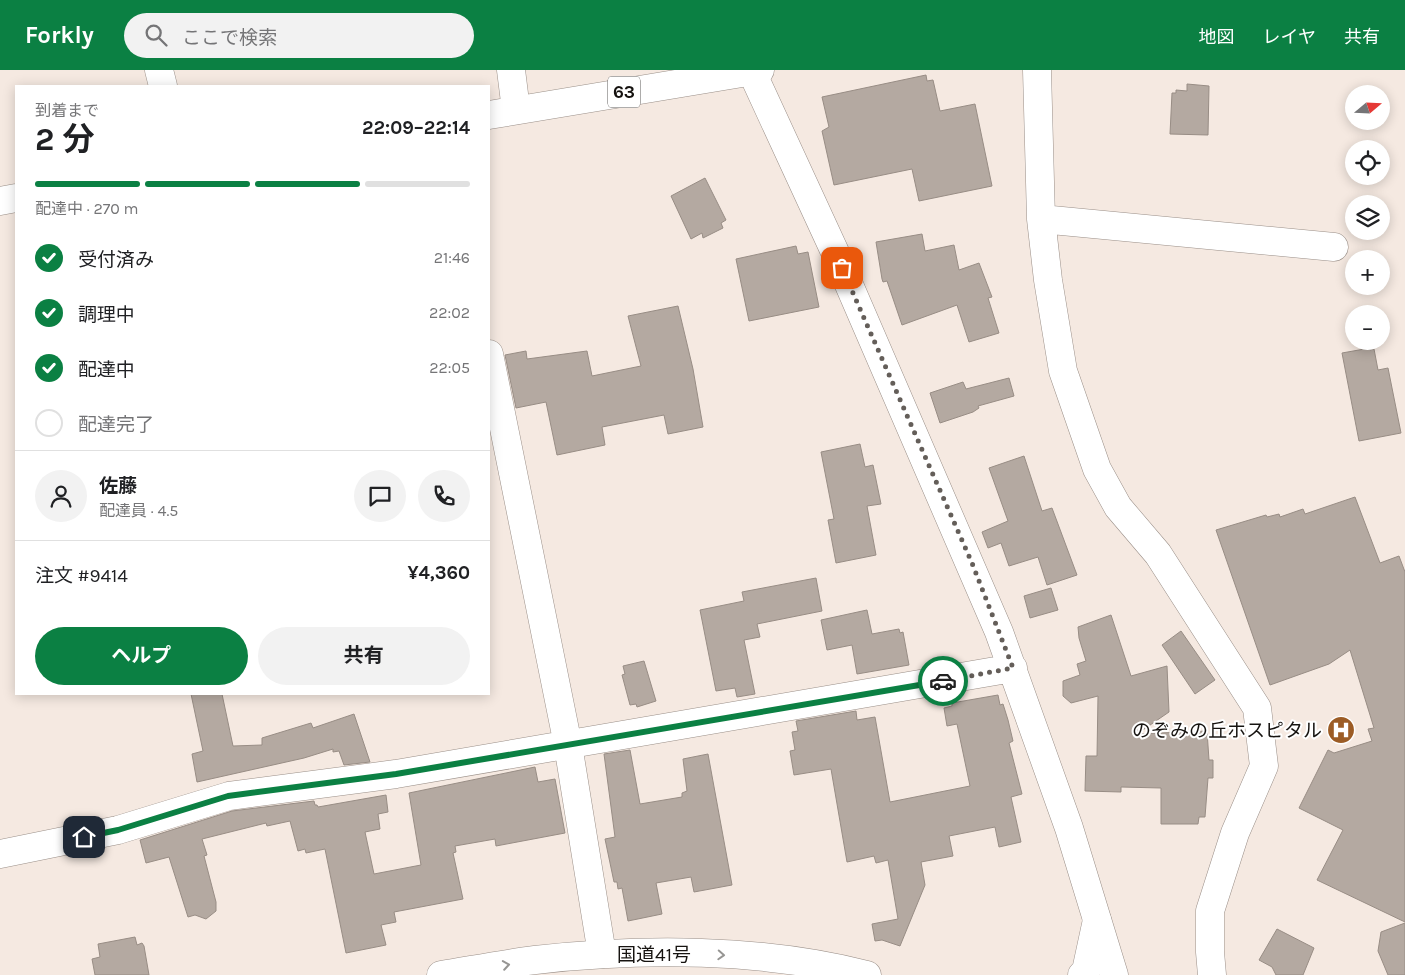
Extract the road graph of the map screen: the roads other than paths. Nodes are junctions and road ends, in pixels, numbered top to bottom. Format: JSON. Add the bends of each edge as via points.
{"nodes":[{"id":1,"x":159,"y":70,"type":"edge"},
{"id":2,"x":511,"y":70,"type":"edge"},
{"id":3,"x":754,"y":70,"type":"edge"},
{"id":4,"x":1037,"y":70,"type":"edge"},
{"id":5,"x":163,"y":85,"type":"edge"},
{"id":6,"x":516,"y":110,"type":"junction"},
{"id":7,"x":490,"y":114,"type":"edge"},
{"id":8,"x":15,"y":198,"type":"edge"},
{"id":9,"x":0,"y":201,"type":"edge"},
{"id":10,"x":1041,"y":219,"type":"junction"},
{"id":11,"x":1334,"y":247,"type":"dead end"},
{"id":12,"x":490,"y":359,"type":"edge"},
{"id":13,"x":1013,"y":668,"type":"junction"},
{"id":14,"x":568,"y":746,"type":"junction"},
{"id":15,"x":0,"y":854,"type":"edge"},
{"id":16,"x":1097,"y":920,"type":"junction"},
{"id":17,"x":602,"y":954,"type":"junction"},
{"id":18,"x":441,"y":975,"type":"edge"},
{"id":19,"x":867,"y":975,"type":"edge"},
{"id":20,"x":1082,"y":975,"type":"edge"},
{"id":21,"x":1114,"y":975,"type":"edge"},
{"id":22,"x":1212,"y":975,"type":"edge"}],
"edges":[{"from":1,"to":5,"type":"main road"},
{"from":2,"to":6,"type":"main road"},
{"from":3,"to":6,"type":"main road","number":"63"},
{"from":3,"to":13,"type":"main road","via":[[968,555]]},
{"from":4,"to":10,"type":"main road"},
{"from":6,"to":7,"type":"main road","number":"63"},
{"from":8,"to":9,"type":"main road"},
{"from":10,"to":11,"type":"main road"},
{"from":10,"to":22,"type":"main road","via":[[1063,371],[1097,469],[1118,507],[1158,554],[1257,708],[1264,766],[1235,833],[1210,911]]},
{"from":12,"to":14,"type":"main road"},
{"from":13,"to":14,"type":"main road"},
{"from":13,"to":16,"type":"main road","via":[[1069,828]]},
{"from":14,"to":15,"type":"main road","via":[[396,774],[228,796],[118,830]]},
{"from":14,"to":17,"type":"main road"},
{"from":16,"to":20,"type":"main road","via":[[1086,971]]},
{"from":16,"to":21,"type":"main road"},
{"from":18,"to":17,"type":"main road","name":"国道41号","one_way":true,"via":[[534,960]]},
{"from":17,"to":19,"type":"main road","name":"国道41号","one_way":true,"via":[[690,953],[763,957]]}]}
